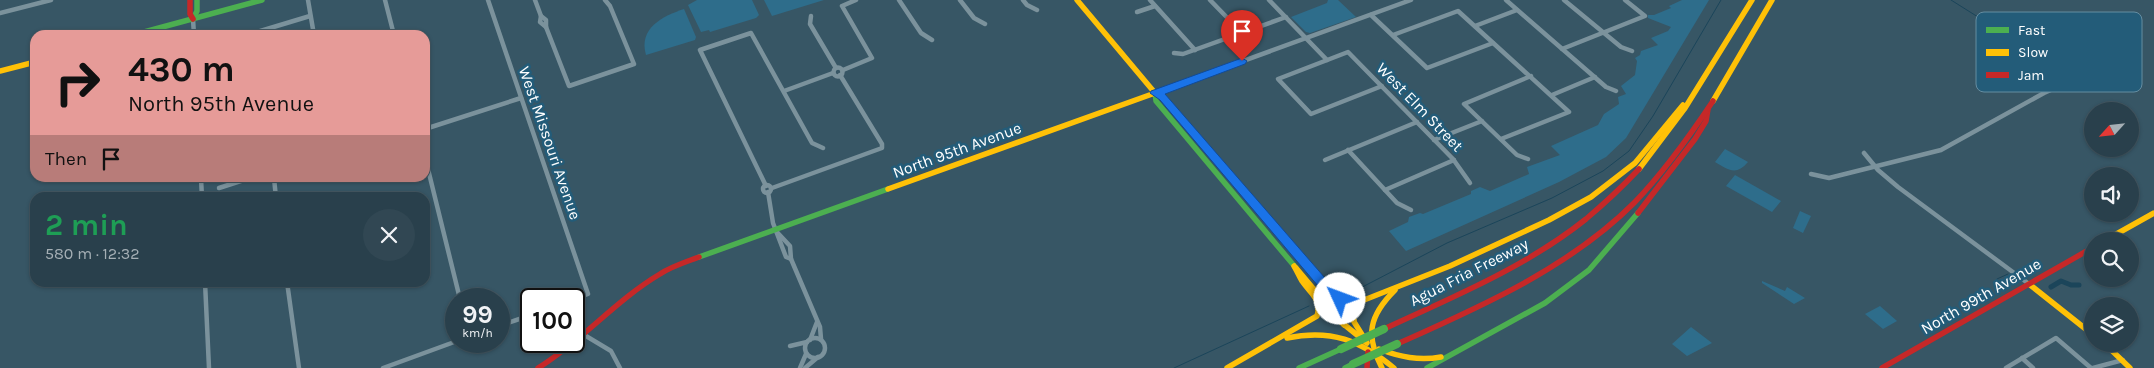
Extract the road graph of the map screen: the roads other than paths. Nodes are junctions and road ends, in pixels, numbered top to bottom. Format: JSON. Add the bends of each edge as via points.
{"nodes":[{"id":1,"x":27,"y":0,"type":"edge"},
{"id":2,"x":52,"y":0,"type":"edge"},
{"id":3,"x":190,"y":0,"type":"edge"},
{"id":4,"x":197,"y":0,"type":"edge"},
{"id":5,"x":262,"y":0,"type":"edge"},
{"id":6,"x":308,"y":0,"type":"edge"},
{"id":7,"x":385,"y":0,"type":"edge"},
{"id":8,"x":488,"y":0,"type":"edge"},
{"id":9,"x":535,"y":0,"type":"edge"},
{"id":10,"x":605,"y":0,"type":"edge"},
{"id":11,"x":610,"y":0,"type":"edge"},
{"id":12,"x":856,"y":0,"type":"edge"},
{"id":13,"x":899,"y":0,"type":"edge"},
{"id":14,"x":960,"y":0,"type":"edge"},
{"id":15,"x":1023,"y":0,"type":"edge"},
{"id":16,"x":1076,"y":0,"type":"edge"},
{"id":17,"x":1150,"y":0,"type":"edge"},
{"id":18,"x":1210,"y":0,"type":"edge"},
{"id":19,"x":1269,"y":0,"type":"edge"},
{"id":20,"x":1411,"y":0,"type":"edge"},
{"id":21,"x":1506,"y":0,"type":"edge"},
{"id":22,"x":1564,"y":0,"type":"edge"},
{"id":23,"x":1626,"y":0,"type":"edge"},
{"id":24,"x":1772,"y":0,"type":"edge"},
{"id":25,"x":1778,"y":0,"type":"edge"},
{"id":26,"x":1751,"y":1,"type":"edge"},
{"id":27,"x":610,"y":6,"type":"junction"},
{"id":28,"x":1155,"y":6,"type":"junction"},
{"id":29,"x":26,"y":7,"type":"junction"},
{"id":30,"x":1037,"y":10,"type":"dead end"},
{"id":31,"x":1517,"y":10,"type":"junction"},
{"id":32,"x":1766,"y":10,"type":"junction"},
{"id":33,"x":1137,"y":12,"type":"dead end"},
{"id":34,"x":0,"y":13,"type":"edge"},
{"id":35,"x":1371,"y":15,"type":"junction"},
{"id":36,"x":310,"y":16,"type":"junction"},
{"id":37,"x":811,"y":16,"type":"dead end"},
{"id":38,"x":1286,"y":17,"type":"junction"},
{"id":39,"x":193,"y":19,"type":"junction"},
{"id":40,"x":985,"y":24,"type":"dead end"},
{"id":41,"x":1476,"y":26,"type":"junction"},
{"id":42,"x":152,"y":30,"type":"edge"},
{"id":43,"x":194,"y":30,"type":"edge"},
{"id":44,"x":264,"y":30,"type":"edge"},
{"id":45,"x":313,"y":30,"type":"edge"},
{"id":46,"x":393,"y":30,"type":"edge"},
{"id":47,"x":1603,"y":32,"type":"junction"},
{"id":48,"x":1242,"y":33,"type":"junction"},
{"id":49,"x":1393,"y":35,"type":"junction"},
{"id":50,"x":1306,"y":38,"type":"junction"},
{"id":51,"x":932,"y":40,"type":"dead end"},
{"id":52,"x":1493,"y":42,"type":"junction"},
{"id":53,"x":1562,"y":49,"type":"junction"},
{"id":54,"x":1195,"y":50,"type":"junction"},
{"id":55,"x":1632,"y":51,"type":"dead end"},
{"id":56,"x":1174,"y":53,"type":"dead end"},
{"id":57,"x":1328,"y":60,"type":"junction"},
{"id":58,"x":30,"y":63,"type":"edge"},
{"id":59,"x":836,"y":68,"type":"junction"},
{"id":60,"x":843,"y":70,"type":"junction"},
{"id":61,"x":0,"y":71,"type":"edge"},
{"id":62,"x":833,"y":73,"type":"junction"},
{"id":63,"x":840,"y":75,"type":"junction"},
{"id":64,"x":1531,"y":76,"type":"junction"},
{"id":65,"x":1595,"y":77,"type":"junction"},
{"id":66,"x":1382,"y":86,"type":"junction"},
{"id":67,"x":784,"y":91,"type":"junction"},
{"id":68,"x":1616,"y":91,"type":"dead end"},
{"id":69,"x":2046,"y":92,"type":"edge"},
{"id":70,"x":1155,"y":93,"type":"junction"},
{"id":71,"x":1552,"y":95,"type":"junction"},
{"id":72,"x":1692,"y":97,"type":"junction"},
{"id":73,"x":521,"y":98,"type":"junction"},
{"id":74,"x":1708,"y":107,"type":"junction"},
{"id":75,"x":1482,"y":121,"type":"junction"},
{"id":76,"x":1417,"y":122,"type":"junction"},
{"id":77,"x":430,"y":127,"type":"edge"},
{"id":78,"x":1434,"y":140,"type":"junction"},
{"id":79,"x":1501,"y":140,"type":"junction"},
{"id":80,"x":823,"y":148,"type":"dead end"},
{"id":81,"x":1348,"y":150,"type":"junction"},
{"id":82,"x":1864,"y":153,"type":"dead end"},
{"id":83,"x":1212,"y":154,"type":"junction"},
{"id":84,"x":1528,"y":159,"type":"dead end"},
{"id":85,"x":1325,"y":160,"type":"dead end"},
{"id":86,"x":1454,"y":160,"type":"junction"},
{"id":87,"x":1876,"y":168,"type":"junction"},
{"id":88,"x":1812,"y":174,"type":"dead end"},
{"id":89,"x":430,"y":177,"type":"edge"},
{"id":90,"x":238,"y":182,"type":"edge"},
{"id":91,"x":1470,"y":183,"type":"dead end"},
{"id":92,"x":769,"y":187,"type":"junction"},
{"id":93,"x":219,"y":188,"type":"dead end"},
{"id":94,"x":1229,"y":188,"type":"junction"},
{"id":95,"x":1385,"y":190,"type":"junction"},
{"id":96,"x":1411,"y":210,"type":"dead end"},
{"id":97,"x":2154,"y":213,"type":"edge"},
{"id":98,"x":775,"y":230,"type":"junction"},
{"id":99,"x":2120,"y":232,"type":"edge"},
{"id":100,"x":1281,"y":236,"type":"junction"},
{"id":101,"x":2084,"y":253,"type":"edge"},
{"id":102,"x":791,"y":259,"type":"junction"},
{"id":103,"x":1294,"y":266,"type":"junction"},
{"id":104,"x":2029,"y":284,"type":"junction"},
{"id":105,"x":205,"y":287,"type":"edge"},
{"id":106,"x":289,"y":287,"type":"edge"},
{"id":107,"x":1399,"y":287,"type":"junction"},
{"id":108,"x":457,"y":288,"type":"edge"},
{"id":109,"x":1328,"y":290,"type":"junction"},
{"id":110,"x":585,"y":295,"type":"edge"},
{"id":111,"x":817,"y":322,"type":"junction"},
{"id":112,"x":2084,"y":328,"type":"edge"},
{"id":113,"x":586,"y":336,"type":"junction"},
{"id":114,"x":822,"y":339,"type":"junction"},
{"id":115,"x":809,"y":341,"type":"junction"},
{"id":116,"x":1274,"y":342,"type":"junction"},
{"id":117,"x":445,"y":345,"type":"edge"},
{"id":118,"x":1369,"y":346,"type":"junction"},
{"id":119,"x":805,"y":352,"type":"junction"},
{"id":120,"x":2114,"y":352,"type":"edge"},
{"id":121,"x":1450,"y":355,"type":"junction"},
{"id":122,"x":819,"y":356,"type":"junction"},
{"id":123,"x":2022,"y":358,"type":"junction"},
{"id":124,"x":2123,"y":360,"type":"junction"},
{"id":125,"x":209,"y":368,"type":"edge"},
{"id":126,"x":299,"y":368,"type":"edge"},
{"id":127,"x":383,"y":368,"type":"edge"},
{"id":128,"x":538,"y":368,"type":"edge"},
{"id":129,"x":620,"y":368,"type":"edge"},
{"id":130,"x":800,"y":368,"type":"edge"},
{"id":131,"x":806,"y":368,"type":"edge"},
{"id":132,"x":1227,"y":368,"type":"edge"},
{"id":133,"x":1299,"y":368,"type":"edge"},
{"id":134,"x":1345,"y":368,"type":"edge"},
{"id":135,"x":1367,"y":368,"type":"edge"},
{"id":136,"x":1381,"y":368,"type":"edge"},
{"id":137,"x":1395,"y":368,"type":"edge"},
{"id":138,"x":1427,"y":368,"type":"edge"},
{"id":139,"x":1882,"y":368,"type":"edge"},
{"id":140,"x":2006,"y":368,"type":"edge"},
{"id":141,"x":2033,"y":368,"type":"edge"},
{"id":142,"x":2092,"y":368,"type":"edge"},
{"id":143,"x":2130,"y":368,"type":"edge"}],
"edges":[{"from":1,"to":29,"type":"street"},
{"from":2,"to":29,"type":"street"},
{"from":3,"to":39,"type":"main road"},
{"from":4,"to":39,"type":"main road"},
{"from":5,"to":39,"type":"main road"},
{"from":6,"to":36,"type":"street"},
{"from":7,"to":46,"type":"street"},
{"from":8,"to":73,"type":"street","name":"West Missouri Avenue"},
{"from":9,"to":27,"type":"street","via":[[540,22],[546,27],[570,86],[634,64]]},
{"from":10,"to":27,"type":"street"},
{"from":11,"to":27,"type":"street"},
{"from":12,"to":60,"type":"street","via":[[842,6],[872,58]]},
{"from":13,"to":51,"type":"street","via":[[922,33]]},
{"from":14,"to":40,"type":"street","via":[[974,18]]},
{"from":15,"to":30,"type":"street"},
{"from":16,"to":70,"type":"main road"},
{"from":17,"to":28,"type":"street"},
{"from":18,"to":48,"type":"street"},
{"from":19,"to":38,"type":"street"},
{"from":20,"to":35,"type":"street","name":"North 95th Avenue"},
{"from":21,"to":31,"type":"street"},
{"from":22,"to":47,"type":"street"},
{"from":23,"to":47,"type":"street","via":[[1645,16]]},
{"from":24,"to":32,"type":"main road","name":"Agua Fria Freeway"},
{"from":25,"to":32,"type":"main road"},
{"from":26,"to":72,"type":"main road","name":"Agua Fria Freeway"},
{"from":28,"to":33,"type":"street"},
{"from":28,"to":54,"type":"street"},
{"from":29,"to":34,"type":"street"},
{"from":31,"to":41,"type":"street"},
{"from":31,"to":53,"type":"street"},
{"from":32,"to":74,"type":"main road","name":"Agua Fria Freeway"},
{"from":35,"to":49,"type":"street"},
{"from":35,"to":50,"type":"street","name":"North 95th Avenue"},
{"from":36,"to":44,"type":"street"},
{"from":36,"to":45,"type":"street"},
{"from":37,"to":59,"type":"street","via":[[810,24]]},
{"from":38,"to":48,"type":"street"},
{"from":38,"to":50,"type":"street"},
{"from":39,"to":42,"type":"main road"},
{"from":39,"to":43,"type":"street"},
{"from":41,"to":49,"type":"street","via":[[1458,11]]},
{"from":41,"to":52,"type":"street"},
{"from":47,"to":53,"type":"street"},
{"from":47,"to":55,"type":"street","via":[[1621,47]]},
{"from":48,"to":54,"type":"street"},
{"from":49,"to":52,"type":"street","via":[[1428,68]]},
{"from":50,"to":57,"type":"street"},
{"from":50,"to":70,"type":"street","name":"North 95th Avenue"},
{"from":52,"to":64,"type":"street"},
{"from":53,"to":65,"type":"street"},
{"from":54,"to":56,"type":"street"},
{"from":57,"to":66,"type":"street","name":"West Elm Street","via":[[1348,52]]},
{"from":57,"to":66,"type":"street","via":[[1278,79],[1310,114]]},
{"from":58,"to":61,"type":"main road"},
{"from":59,"to":60,"type":"street"},
{"from":59,"to":62,"type":"street"},
{"from":60,"to":63,"type":"street"},
{"from":62,"to":63,"type":"street"},
{"from":62,"to":67,"type":"street"},
{"from":63,"to":92,"type":"street","via":[[882,148]]},
{"from":64,"to":71,"type":"street"},
{"from":64,"to":75,"type":"street","via":[[1464,104]]},
{"from":65,"to":68,"type":"street"},
{"from":65,"to":71,"type":"street"},
{"from":66,"to":76,"type":"street","name":"West Elm Street"},
{"from":67,"to":80,"type":"street","via":[[812,143]]},
{"from":67,"to":92,"type":"street","via":[[751,33],[700,50]]},
{"from":69,"to":87,"type":"street","via":[[1941,150]]},
{"from":70,"to":83,"type":"main road","via":[[1164,98]]},
{"from":70,"to":94,"type":"main road","via":[[1156,101]]},
{"from":70,"to":98,"type":"main road","name":"North 95th Avenue"},
{"from":71,"to":79,"type":"street","via":[[1569,112]]},
{"from":72,"to":107,"type":"main road","via":[[1680,107],[1635,164],[1602,190],[1549,220]]},
{"from":72,"to":133,"type":"main road","name":"Agua Fria Freeway","bridge":true,"via":[[1672,129],[1640,168],[1585,220],[1508,270]]},
{"from":73,"to":77,"type":"street"},
{"from":73,"to":110,"type":"street","name":"West Missouri Avenue","via":[[588,294]]},
{"from":74,"to":121,"type":"main road","via":[[1706,121],[1695,140],[1628,227],[1589,270],[1545,303]]},
{"from":74,"to":134,"type":"main road","name":"Agua Fria Freeway","bridge":true,"via":[[1691,135],[1647,189],[1585,243],[1501,295]]},
{"from":75,"to":78,"type":"street"},
{"from":75,"to":79,"type":"street"},
{"from":76,"to":78,"type":"street","name":"West Elm Street"},
{"from":76,"to":81,"type":"street"},
{"from":78,"to":86,"type":"street","name":"West Elm Street"},
{"from":79,"to":84,"type":"street","via":[[1517,155]]},
{"from":81,"to":85,"type":"street"},
{"from":81,"to":95,"type":"street"},
{"from":82,"to":87,"type":"street"},
{"from":83,"to":94,"type":"main road","via":[[1230,182]]},
{"from":83,"to":100,"type":"main road"},
{"from":86,"to":91,"type":"street","name":"West Elm Street"},
{"from":86,"to":95,"type":"street"},
{"from":87,"to":88,"type":"street","via":[[1829,178]]},
{"from":87,"to":104,"type":"street"},
{"from":89,"to":108,"type":"street"},
{"from":90,"to":93,"type":"street"},
{"from":92,"to":98,"type":"street","via":[[762,190],[768,192]]},
{"from":94,"to":100,"type":"main road","via":[[1240,194]]},
{"from":94,"to":103,"type":"main road"},
{"from":95,"to":96,"type":"street"},
{"from":97,"to":99,"type":"main road"},
{"from":98,"to":102,"type":"street","via":[[786,257]]},
{"from":98,"to":102,"type":"street","via":[[786,239]]},
{"from":98,"to":113,"type":"main road","name":"North 95th Avenue","via":[[674,266],[650,279],[629,294]]},
{"from":100,"to":109,"type":"main road"},
{"from":101,"to":104,"type":"main road","name":"North 99th Avenue"},
{"from":102,"to":111,"type":"street"},
{"from":103,"to":116,"type":"main road","via":[[1318,301],[1320,313]]},
{"from":103,"to":118,"type":"main road","via":[[1341,322]]},
{"from":104,"to":112,"type":"main road"},
{"from":104,"to":139,"type":"main road","name":"North 99th Avenue"},
{"from":105,"to":125,"type":"street"},
{"from":106,"to":126,"type":"street"},
{"from":107,"to":109,"type":"main road","via":[[1354,303],[1340,299]]},
{"from":107,"to":118,"type":"main road","via":[[1375,310]]},
{"from":109,"to":118,"type":"main road","via":[[1351,317]]},
{"from":111,"to":114,"type":"street"},
{"from":111,"to":115,"type":"street"},
{"from":113,"to":128,"type":"main road","name":"North 95th Avenue"},
{"from":113,"to":129,"type":"street","via":[[611,351]]},
{"from":114,"to":115,"type":"street"},
{"from":114,"to":122,"type":"street","via":[[826,349]]},
{"from":115,"to":119,"type":"street"},
{"from":115,"to":119,"type":"street","via":[[790,346]]},
{"from":116,"to":118,"type":"main road","via":[[1314,333]]},
{"from":116,"to":132,"type":"main road"},
{"from":117,"to":127,"type":"street"},
{"from":118,"to":121,"type":"main road","via":[[1420,359]]},
{"from":118,"to":135,"type":"main road"},
{"from":118,"to":136,"type":"main road"},
{"from":118,"to":137,"type":"main road"},
{"from":119,"to":122,"type":"street","via":[[812,357]]},
{"from":119,"to":130,"type":"street"},
{"from":120,"to":124,"type":"main road"},
{"from":121,"to":138,"type":"main road"},
{"from":122,"to":131,"type":"street"},
{"from":123,"to":140,"type":"street"},
{"from":123,"to":141,"type":"street"},
{"from":123,"to":142,"type":"street","via":[[2056,338]]},
{"from":124,"to":142,"type":"street"},
{"from":124,"to":143,"type":"main road"}]}
